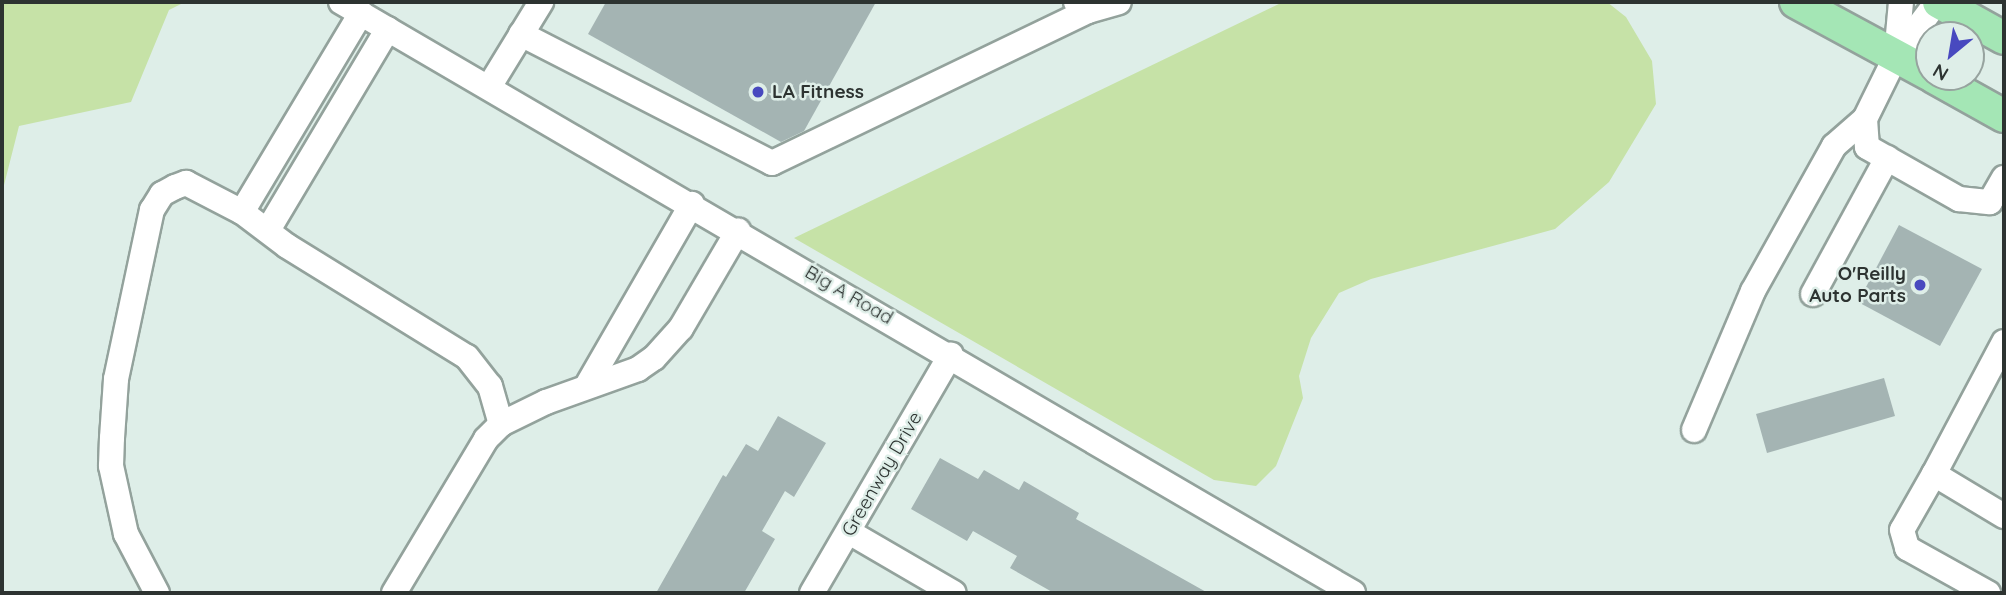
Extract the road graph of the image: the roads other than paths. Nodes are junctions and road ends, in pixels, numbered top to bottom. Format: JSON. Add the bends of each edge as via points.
{"nodes":[{"id":1,"x":1119,"y":2,"type":"edge"},
{"id":2,"x":1796,"y":2,"type":"edge"},
{"id":3,"x":1901,"y":2,"type":"edge"},
{"id":4,"x":1938,"y":2,"type":"edge"},
{"id":5,"x":538,"y":3,"type":"edge"},
{"id":6,"x":1082,"y":6,"type":"edge"},
{"id":7,"x":351,"y":7,"type":"edge"},
{"id":8,"x":388,"y":29,"type":"junction"},
{"id":9,"x":521,"y":34,"type":"junction"},
{"id":10,"x":2004,"y":38,"type":"edge"},
{"id":11,"x":1896,"y":57,"type":"junction"},
{"id":12,"x":1915,"y":67,"type":"edge"},
{"id":13,"x":489,"y":87,"type":"junction"},
{"id":14,"x":1958,"y":91,"type":"edge"},
{"id":15,"x":2004,"y":116,"type":"edge"},
{"id":16,"x":1864,"y":119,"type":"junction"},
{"id":17,"x":1887,"y":158,"type":"junction"},
{"id":18,"x":2004,"y":178,"type":"edge"},
{"id":19,"x":692,"y":204,"type":"junction"},
{"id":20,"x":243,"y":212,"type":"junction"},
{"id":21,"x":268,"y":229,"type":"junction"},
{"id":22,"x":737,"y":231,"type":"junction"},
{"id":23,"x":1813,"y":293,"type":"dead end"},
{"id":24,"x":2004,"y":342,"type":"edge"},
{"id":25,"x":951,"y":354,"type":"junction"},
{"id":26,"x":588,"y":384,"type":"junction"},
{"id":27,"x":501,"y":424,"type":"junction"},
{"id":28,"x":1694,"y":430,"type":"dead end"},
{"id":29,"x":1934,"y":474,"type":"junction"},
{"id":30,"x":2004,"y":516,"type":"edge"},
{"id":31,"x":849,"y":532,"type":"junction"},
{"id":32,"x":157,"y":593,"type":"edge"},
{"id":33,"x":394,"y":593,"type":"edge"},
{"id":34,"x":812,"y":593,"type":"edge"},
{"id":35,"x":954,"y":593,"type":"edge"},
{"id":36,"x":1353,"y":593,"type":"edge"},
{"id":37,"x":1988,"y":593,"type":"edge"}],
"edges":[{"from":1,"to":6,"type":"street"},
{"from":2,"to":11,"type":"main road"},
{"from":3,"to":11,"type":"street"},
{"from":4,"to":10,"type":"main road"},
{"from":4,"to":11,"type":"street"},
{"from":5,"to":9,"type":"street"},
{"from":6,"to":9,"type":"street","via":[[772,163]]},
{"from":7,"to":8,"type":"street","name":"Big A Road"},
{"from":7,"to":20,"type":"street"},
{"from":8,"to":13,"type":"street","name":"Big A Road"},
{"from":8,"to":21,"type":"street"},
{"from":9,"to":13,"type":"street"},
{"from":11,"to":12,"type":"main road"},
{"from":11,"to":16,"type":"street"},
{"from":13,"to":19,"type":"street","name":"Big A Road"},
{"from":14,"to":15,"type":"main road"},
{"from":16,"to":17,"type":"street","via":[[1867,146]]},
{"from":16,"to":28,"type":"street","via":[[1834,146],[1753,291]]},
{"from":17,"to":18,"type":"street","via":[[1959,199],[1990,202]]},
{"from":17,"to":23,"type":"street"},
{"from":19,"to":22,"type":"street","name":"Big A Road"},
{"from":19,"to":26,"type":"street"},
{"from":20,"to":21,"type":"street"},
{"from":20,"to":32,"type":"street","via":[[186,183],[162,194],[152,211],[117,379],[111,466],[126,534]]},
{"from":21,"to":27,"type":"street","via":[[479,367]]},
{"from":22,"to":25,"type":"street","name":"Big A Road"},
{"from":22,"to":26,"type":"street","via":[[681,328],[654,358],[638,369]]},
{"from":24,"to":29,"type":"street"},
{"from":25,"to":31,"type":"street","name":"Greenway Drive"},
{"from":25,"to":36,"type":"street","name":"Big A Road"},
{"from":26,"to":27,"type":"street"},
{"from":27,"to":33,"type":"street","via":[[486,439]]},
{"from":29,"to":30,"type":"street"},
{"from":29,"to":37,"type":"street","via":[[1902,530],[1907,548]]},
{"from":31,"to":34,"type":"street","name":"Greenway Drive"},
{"from":31,"to":35,"type":"street"}]}
